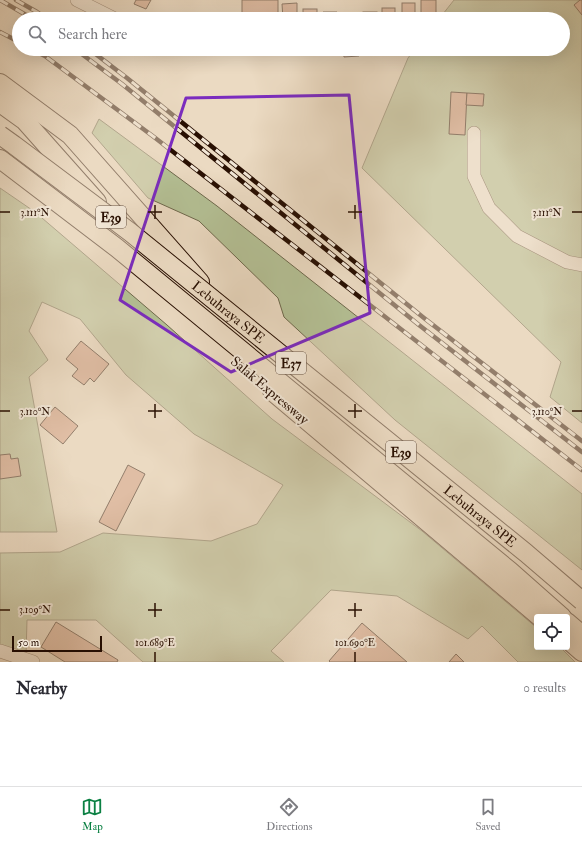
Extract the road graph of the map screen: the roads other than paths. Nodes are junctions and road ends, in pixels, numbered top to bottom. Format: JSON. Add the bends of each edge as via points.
{"nodes":[{"id":1,"x":77,"y":0,"type":"edge"},
{"id":2,"x":101,"y":12,"type":"edge"},
{"id":3,"x":0,"y":83,"type":"edge"},
{"id":4,"x":0,"y":103,"type":"edge"},
{"id":5,"x":0,"y":130,"type":"edge"},
{"id":6,"x":474,"y":133,"type":"dead end"},
{"id":7,"x":0,"y":135,"type":"edge"},
{"id":8,"x":0,"y":159,"type":"edge"},
{"id":9,"x":0,"y":163,"type":"edge"},
{"id":10,"x":115,"y":222,"type":"junction"},
{"id":11,"x":582,"y":265,"type":"edge"},
{"id":12,"x":219,"y":303,"type":"junction"},
{"id":13,"x":582,"y":595,"type":"edge"},
{"id":14,"x":582,"y":601,"type":"edge"},
{"id":15,"x":536,"y":614,"type":"edge"},
{"id":16,"x":559,"y":614,"type":"edge"},
{"id":17,"x":570,"y":625,"type":"edge"},
{"id":18,"x":582,"y":635,"type":"edge"},
{"id":19,"x":570,"y":642,"type":"edge"},
{"id":20,"x":0,"y":651,"type":"edge"},
{"id":21,"x":582,"y":652,"type":"edge"},
{"id":22,"x":33,"y":662,"type":"edge"}],
"edges":[{"from":1,"to":2,"type":"street"},
{"from":3,"to":12,"type":"highway","bridge":true,"via":[[70,135]]},
{"from":4,"to":10,"type":"highway","via":[[25,121]]},
{"from":5,"to":10,"type":"highway","number":"E37"},
{"from":6,"to":11,"type":"street","via":[[474,176],[488,208],[517,236],[567,262]]},
{"from":7,"to":12,"type":"highway","name":"Lebuhraya SPE","number":"E39","bridge":true,"via":[[130,232]]},
{"from":8,"to":16,"type":"highway","name":"Lebuhraya SPE","number":"E39","via":[[117,248],[504,566]]},
{"from":9,"to":15,"type":"highway","name":"Salak Expressway","number":"E37"},
{"from":10,"to":13,"type":"highway","number":"E37"},
{"from":12,"to":14,"type":"highway","name":"Lebuhraya SPE","number":"E39","bridge":true},
{"from":17,"to":18,"type":"highway"},
{"from":19,"to":21,"type":"highway"},
{"from":20,"to":22,"type":"street"}]}
